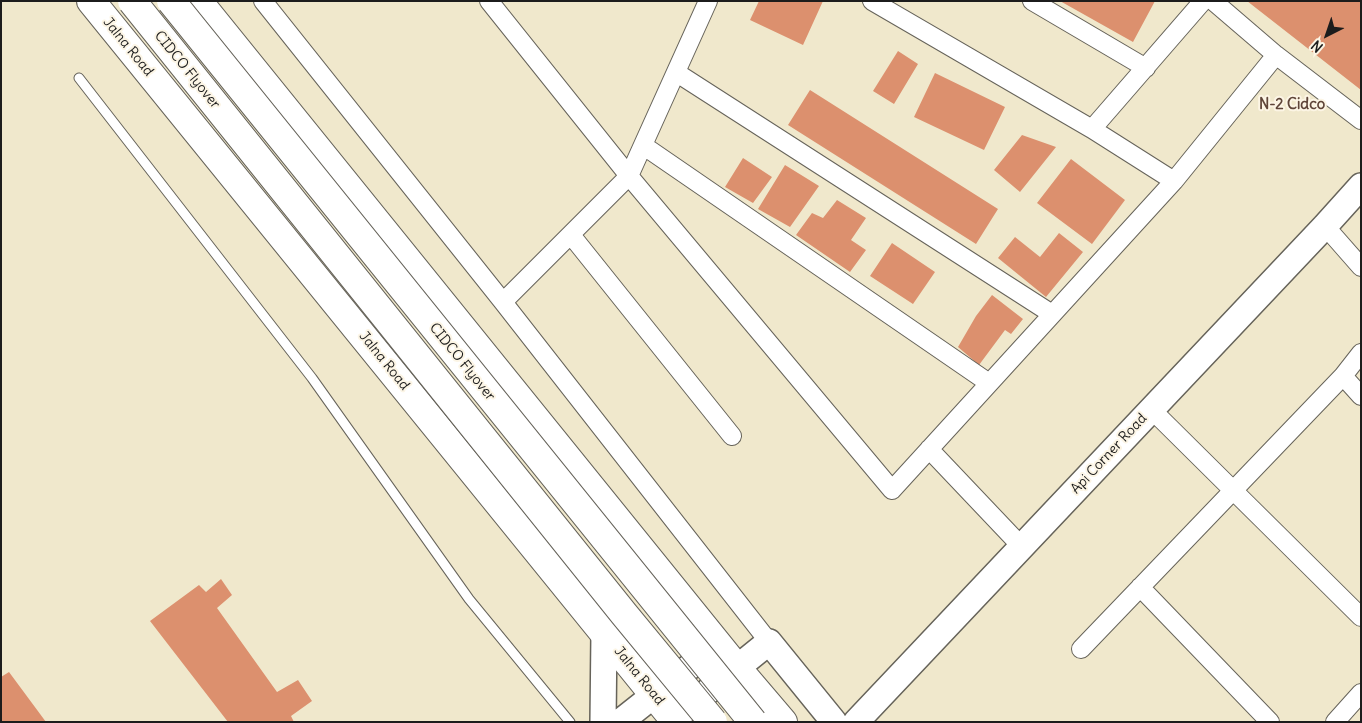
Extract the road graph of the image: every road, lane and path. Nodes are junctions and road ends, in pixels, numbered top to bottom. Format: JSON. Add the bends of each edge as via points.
{"nodes":[{"id":1,"x":91,"y":1,"type":"edge"},
{"id":2,"x":132,"y":1,"type":"edge"},
{"id":3,"x":171,"y":1,"type":"edge"},
{"id":4,"x":198,"y":1,"type":"edge"},
{"id":5,"x":263,"y":1,"type":"edge"},
{"id":6,"x":489,"y":1,"type":"edge"},
{"id":7,"x":708,"y":1,"type":"edge"},
{"id":8,"x":872,"y":1,"type":"edge"},
{"id":9,"x":1032,"y":1,"type":"edge"},
{"id":10,"x":1203,"y":1,"type":"edge"},
{"id":11,"x":1213,"y":1,"type":"edge"},
{"id":12,"x":1276,"y":55,"type":"junction"},
{"id":13,"x":1146,"y":68,"type":"junction"},
{"id":14,"x":677,"y":74,"type":"junction"},
{"id":15,"x":79,"y":78,"type":"dead end"},
{"id":16,"x":1361,"y":120,"type":"edge"},
{"id":17,"x":1092,"y":129,"type":"junction"},
{"id":18,"x":644,"y":146,"type":"junction"},
{"id":19,"x":629,"y":176,"type":"junction"},
{"id":20,"x":1174,"y":181,"type":"junction"},
{"id":21,"x":1361,"y":186,"type":"edge"},
{"id":22,"x":1325,"y":226,"type":"junction"},
{"id":23,"x":570,"y":235,"type":"junction"},
{"id":24,"x":1361,"y":267,"type":"edge"},
{"id":25,"x":503,"y":302,"type":"junction"},
{"id":26,"x":1052,"y":314,"type":"junction"},
{"id":27,"x":1361,"y":354,"type":"edge"},
{"id":28,"x":1343,"y":376,"type":"junction"},
{"id":29,"x":989,"y":383,"type":"junction"},
{"id":30,"x":1361,"y":396,"type":"edge"},
{"id":31,"x":1151,"y":409,"type":"junction"},
{"id":32,"x":732,"y":436,"type":"dead end"},
{"id":33,"x":929,"y":449,"type":"junction"},
{"id":34,"x":1234,"y":490,"type":"junction"},
{"id":35,"x":1022,"y":547,"type":"junction"},
{"id":36,"x":1140,"y":587,"type":"junction"},
{"id":37,"x":1361,"y":617,"type":"edge"},
{"id":38,"x":604,"y":633,"type":"junction"},
{"id":39,"x":769,"y":642,"type":"junction"},
{"id":40,"x":718,"y":644,"type":"junction"},
{"id":41,"x":1081,"y":649,"type":"dead end"},
{"id":42,"x":737,"y":668,"type":"junction"},
{"id":43,"x":1361,"y":693,"type":"edge"},
{"id":44,"x":654,"y":695,"type":"junction"},
{"id":45,"x":673,"y":721,"type":"edge"},
{"id":46,"x":570,"y":722,"type":"edge"},
{"id":47,"x":603,"y":722,"type":"edge"},
{"id":48,"x":620,"y":722,"type":"edge"},
{"id":49,"x":713,"y":722,"type":"edge"},
{"id":50,"x":753,"y":722,"type":"edge"},
{"id":51,"x":783,"y":722,"type":"edge"},
{"id":52,"x":834,"y":722,"type":"edge"},
{"id":53,"x":856,"y":722,"type":"edge"},
{"id":54,"x":1270,"y":722,"type":"edge"},
{"id":55,"x":1335,"y":722,"type":"edge"}],
"edges":[{"from":1,"to":38,"type":"main road","name":"Jalna Road"},
{"from":2,"to":49,"type":"main road","name":"CIDCO Flyover","bridge":true},
{"from":3,"to":50,"type":"main road","name":"CIDCO Flyover","bridge":true},
{"from":4,"to":40,"type":"main road"},
{"from":5,"to":25,"type":"street"},
{"from":6,"to":19,"type":"street"},
{"from":7,"to":14,"type":"street"},
{"from":8,"to":17,"type":"street"},
{"from":9,"to":13,"type":"street"},
{"from":10,"to":13,"type":"street"},
{"from":11,"to":12,"type":"street"},
{"from":12,"to":16,"type":"street"},
{"from":12,"to":20,"type":"street"},
{"from":13,"to":17,"type":"street"},
{"from":14,"to":18,"type":"street"},
{"from":14,"to":26,"type":"street"},
{"from":15,"to":46,"type":"lane","via":[[312,378],[469,599]]},
{"from":17,"to":20,"type":"street"},
{"from":18,"to":19,"type":"street"},
{"from":18,"to":29,"type":"street"},
{"from":19,"to":23,"type":"street"},
{"from":19,"to":33,"type":"street","via":[[892,490]]},
{"from":20,"to":26,"type":"street"},
{"from":21,"to":22,"type":"street","name":"Api Corner Road"},
{"from":22,"to":24,"type":"street"},
{"from":22,"to":31,"type":"street","name":"Api Corner Road"},
{"from":23,"to":25,"type":"street"},
{"from":23,"to":32,"type":"street"},
{"from":25,"to":39,"type":"street"},
{"from":26,"to":29,"type":"street"},
{"from":27,"to":28,"type":"street"},
{"from":28,"to":30,"type":"street"},
{"from":28,"to":34,"type":"street"},
{"from":29,"to":33,"type":"street"},
{"from":31,"to":34,"type":"street"},
{"from":31,"to":35,"type":"street","name":"Api Corner Road"},
{"from":33,"to":35,"type":"street"},
{"from":34,"to":36,"type":"street"},
{"from":34,"to":37,"type":"street"},
{"from":35,"to":53,"type":"street","name":"Api Corner Road"},
{"from":36,"to":41,"type":"street"},
{"from":36,"to":54,"type":"street"},
{"from":38,"to":44,"type":"main road","name":"Jalna Road"},
{"from":38,"to":47,"type":"street"},
{"from":39,"to":42,"type":"street"},
{"from":39,"to":52,"type":"street"},
{"from":40,"to":42,"type":"main road"},
{"from":40,"to":44,"type":"street"},
{"from":42,"to":45,"type":"street"},
{"from":42,"to":51,"type":"main road"},
{"from":43,"to":55,"type":"street"},
{"from":44,"to":45,"type":"main road","name":"Jalna Road"},
{"from":44,"to":48,"type":"street"}]}
